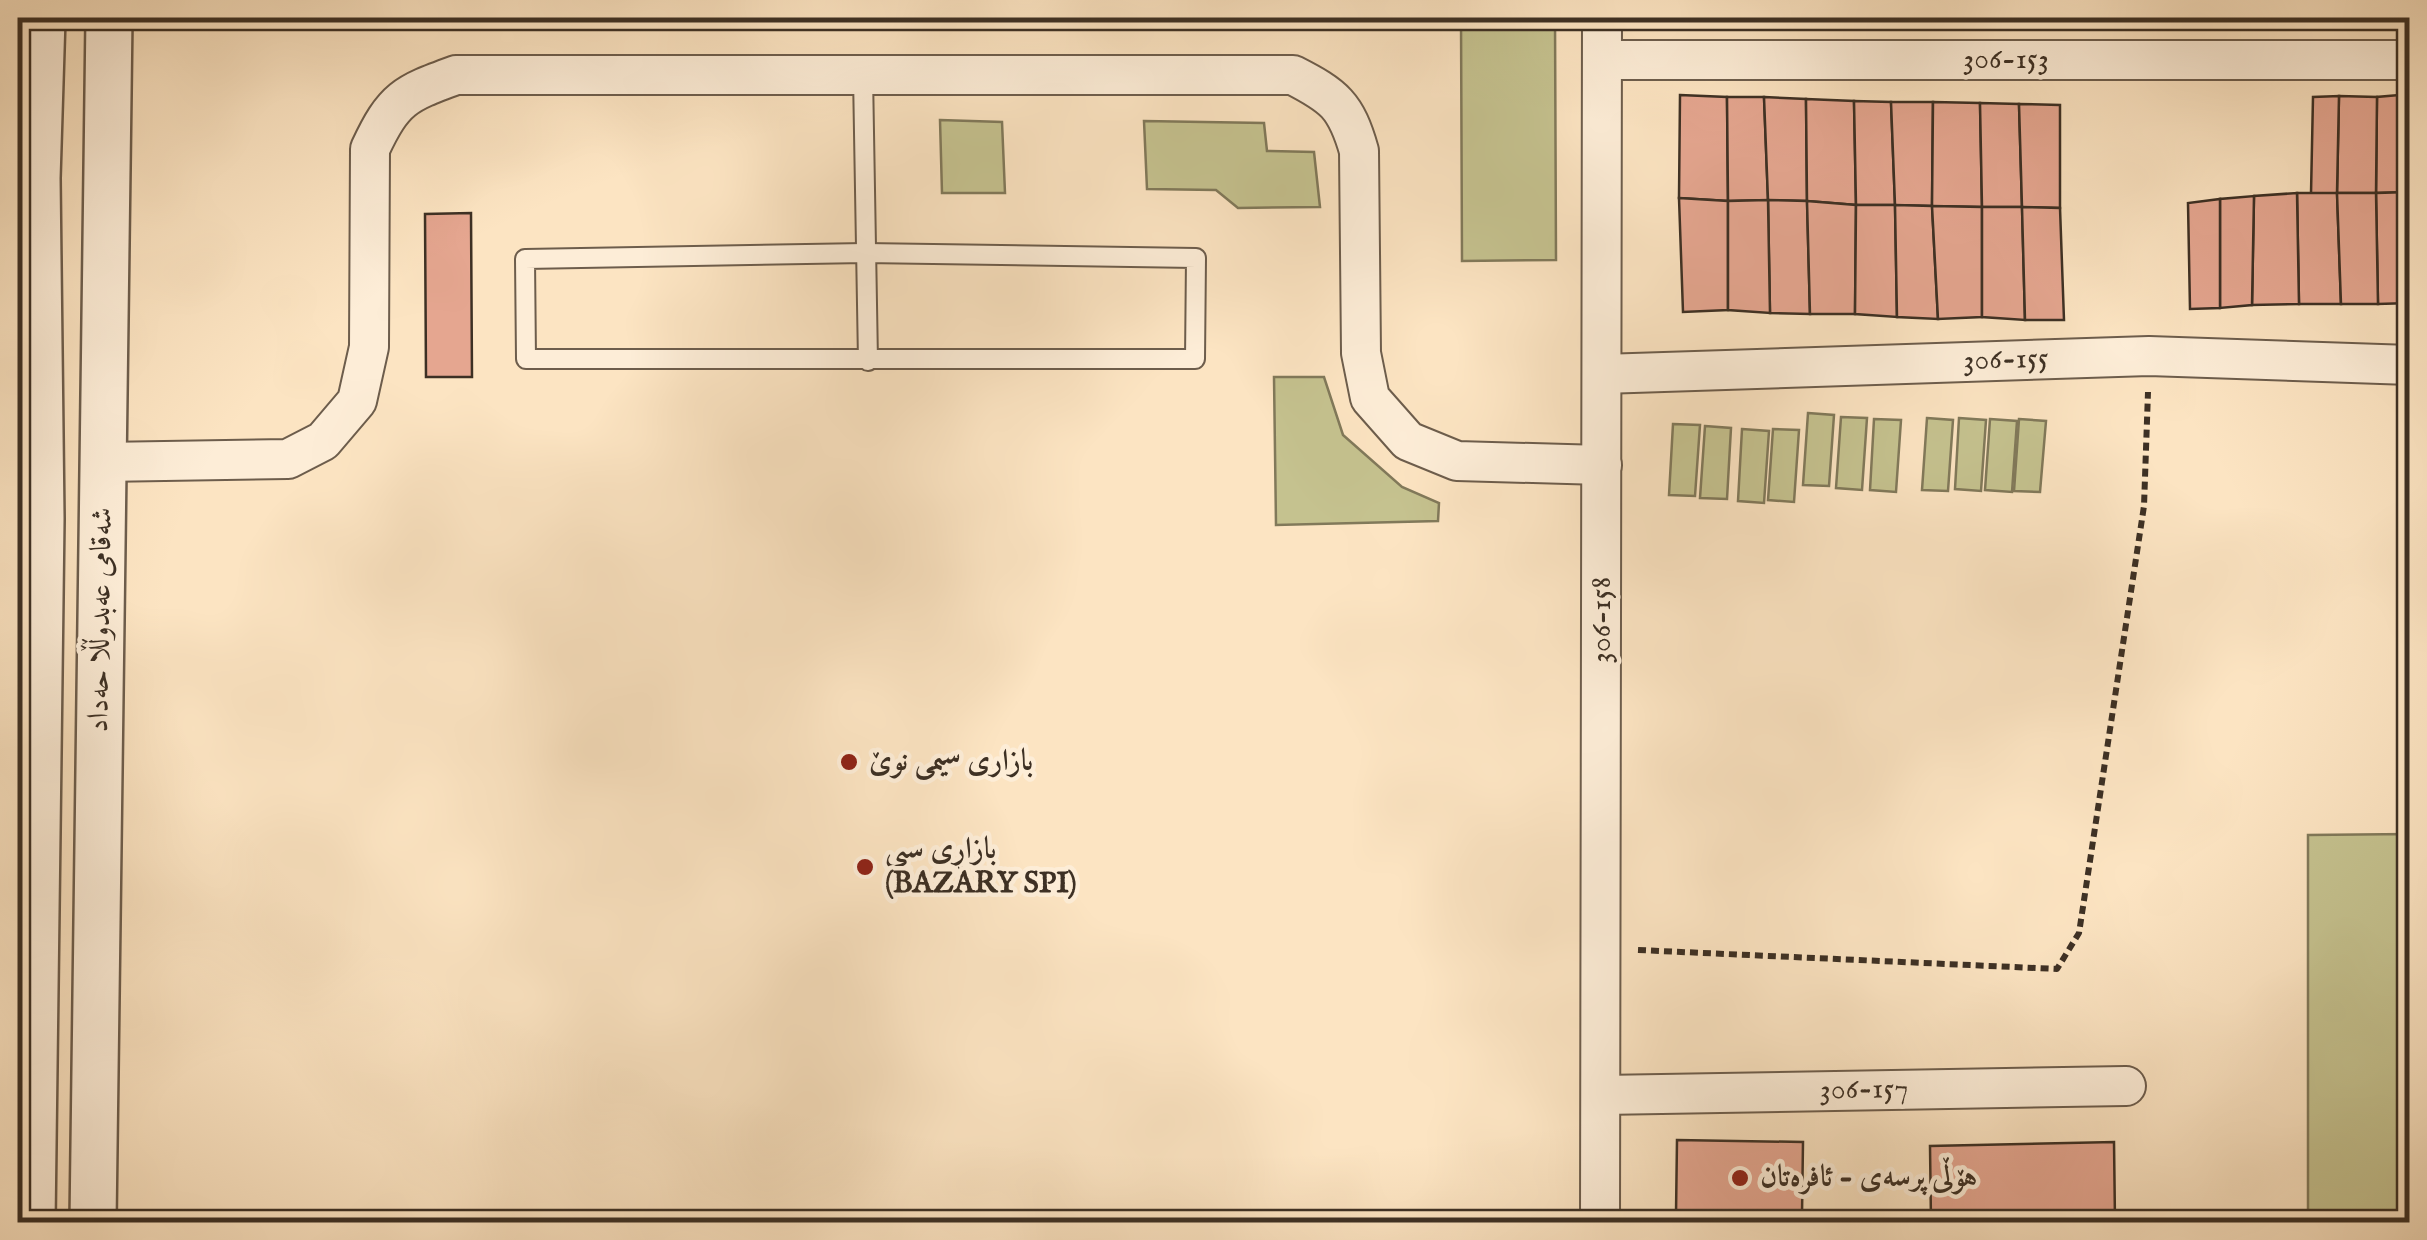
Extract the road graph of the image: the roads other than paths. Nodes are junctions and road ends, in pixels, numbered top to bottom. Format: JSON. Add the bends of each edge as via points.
{"nodes":[{"id":1,"x":42,"y":18,"type":"edge"},
{"id":2,"x":109,"y":18,"type":"edge"},
{"id":3,"x":1602,"y":18,"type":"edge"},
{"id":4,"x":1602,"y":60,"type":"junction"},
{"id":5,"x":2410,"y":60,"type":"edge"},
{"id":6,"x":863,"y":75,"type":"junction"},
{"id":7,"x":27,"y":178,"type":"edge"},
{"id":8,"x":865,"y":253,"type":"junction"},
{"id":9,"x":868,"y":361,"type":"junction"},
{"id":10,"x":2410,"y":365,"type":"edge"},
{"id":11,"x":1602,"y":374,"type":"junction"},
{"id":12,"x":103,"y":462,"type":"junction"},
{"id":13,"x":1602,"y":465,"type":"junction"},
{"id":14,"x":29,"y":518,"type":"edge"},
{"id":15,"x":2126,"y":1086,"type":"dead end"},
{"id":16,"x":1602,"y":1094,"type":"junction"},
{"id":17,"x":32,"y":1222,"type":"edge"},
{"id":18,"x":92,"y":1222,"type":"edge"},
{"id":19,"x":1600,"y":1222,"type":"edge"}],
"edges":[{"from":1,"to":7,"type":"street","name":"شەقامی عەبدوڵڵا حەداد"},
{"from":2,"to":12,"type":"street","name":"شەقامی عەبدوڵڵا حەداد"},
{"from":3,"to":4,"type":"street","name":"306-158"},
{"from":4,"to":5,"type":"street","name":"306-153"},
{"from":4,"to":11,"type":"street","name":"306-158"},
{"from":6,"to":8,"type":"lane"},
{"from":6,"to":12,"type":"street","via":[[456,75],[408,92],[370,149],[368,347],[357,401],[324,441],[288,459]]},
{"from":6,"to":13,"type":"street","via":[[1293,75],[1334,96],[1359,150],[1361,352],[1370,398],[1408,441],[1456,461]]},
{"from":7,"to":14,"type":"street","name":"شەقامی عەبدوڵڵا حەداد"},
{"from":8,"to":9,"type":"lane"},
{"from":8,"to":9,"type":"lane","via":[[1196,258],[1196,359]]},
{"from":8,"to":9,"type":"lane","via":[[525,259],[526,359]]},
{"from":10,"to":11,"type":"street","name":"306-155","via":[[2149,356]]},
{"from":11,"to":13,"type":"street","name":"306-158"},
{"from":12,"to":18,"type":"street","name":"شەقامی عەبدوڵڵا حەداد"},
{"from":13,"to":16,"type":"street","name":"306-158"},
{"from":14,"to":17,"type":"street","name":"شەقامی عەبدوڵڵا حەداد"},
{"from":15,"to":16,"type":"street","name":"306-157"},
{"from":16,"to":19,"type":"street","name":"306-158"}]}
